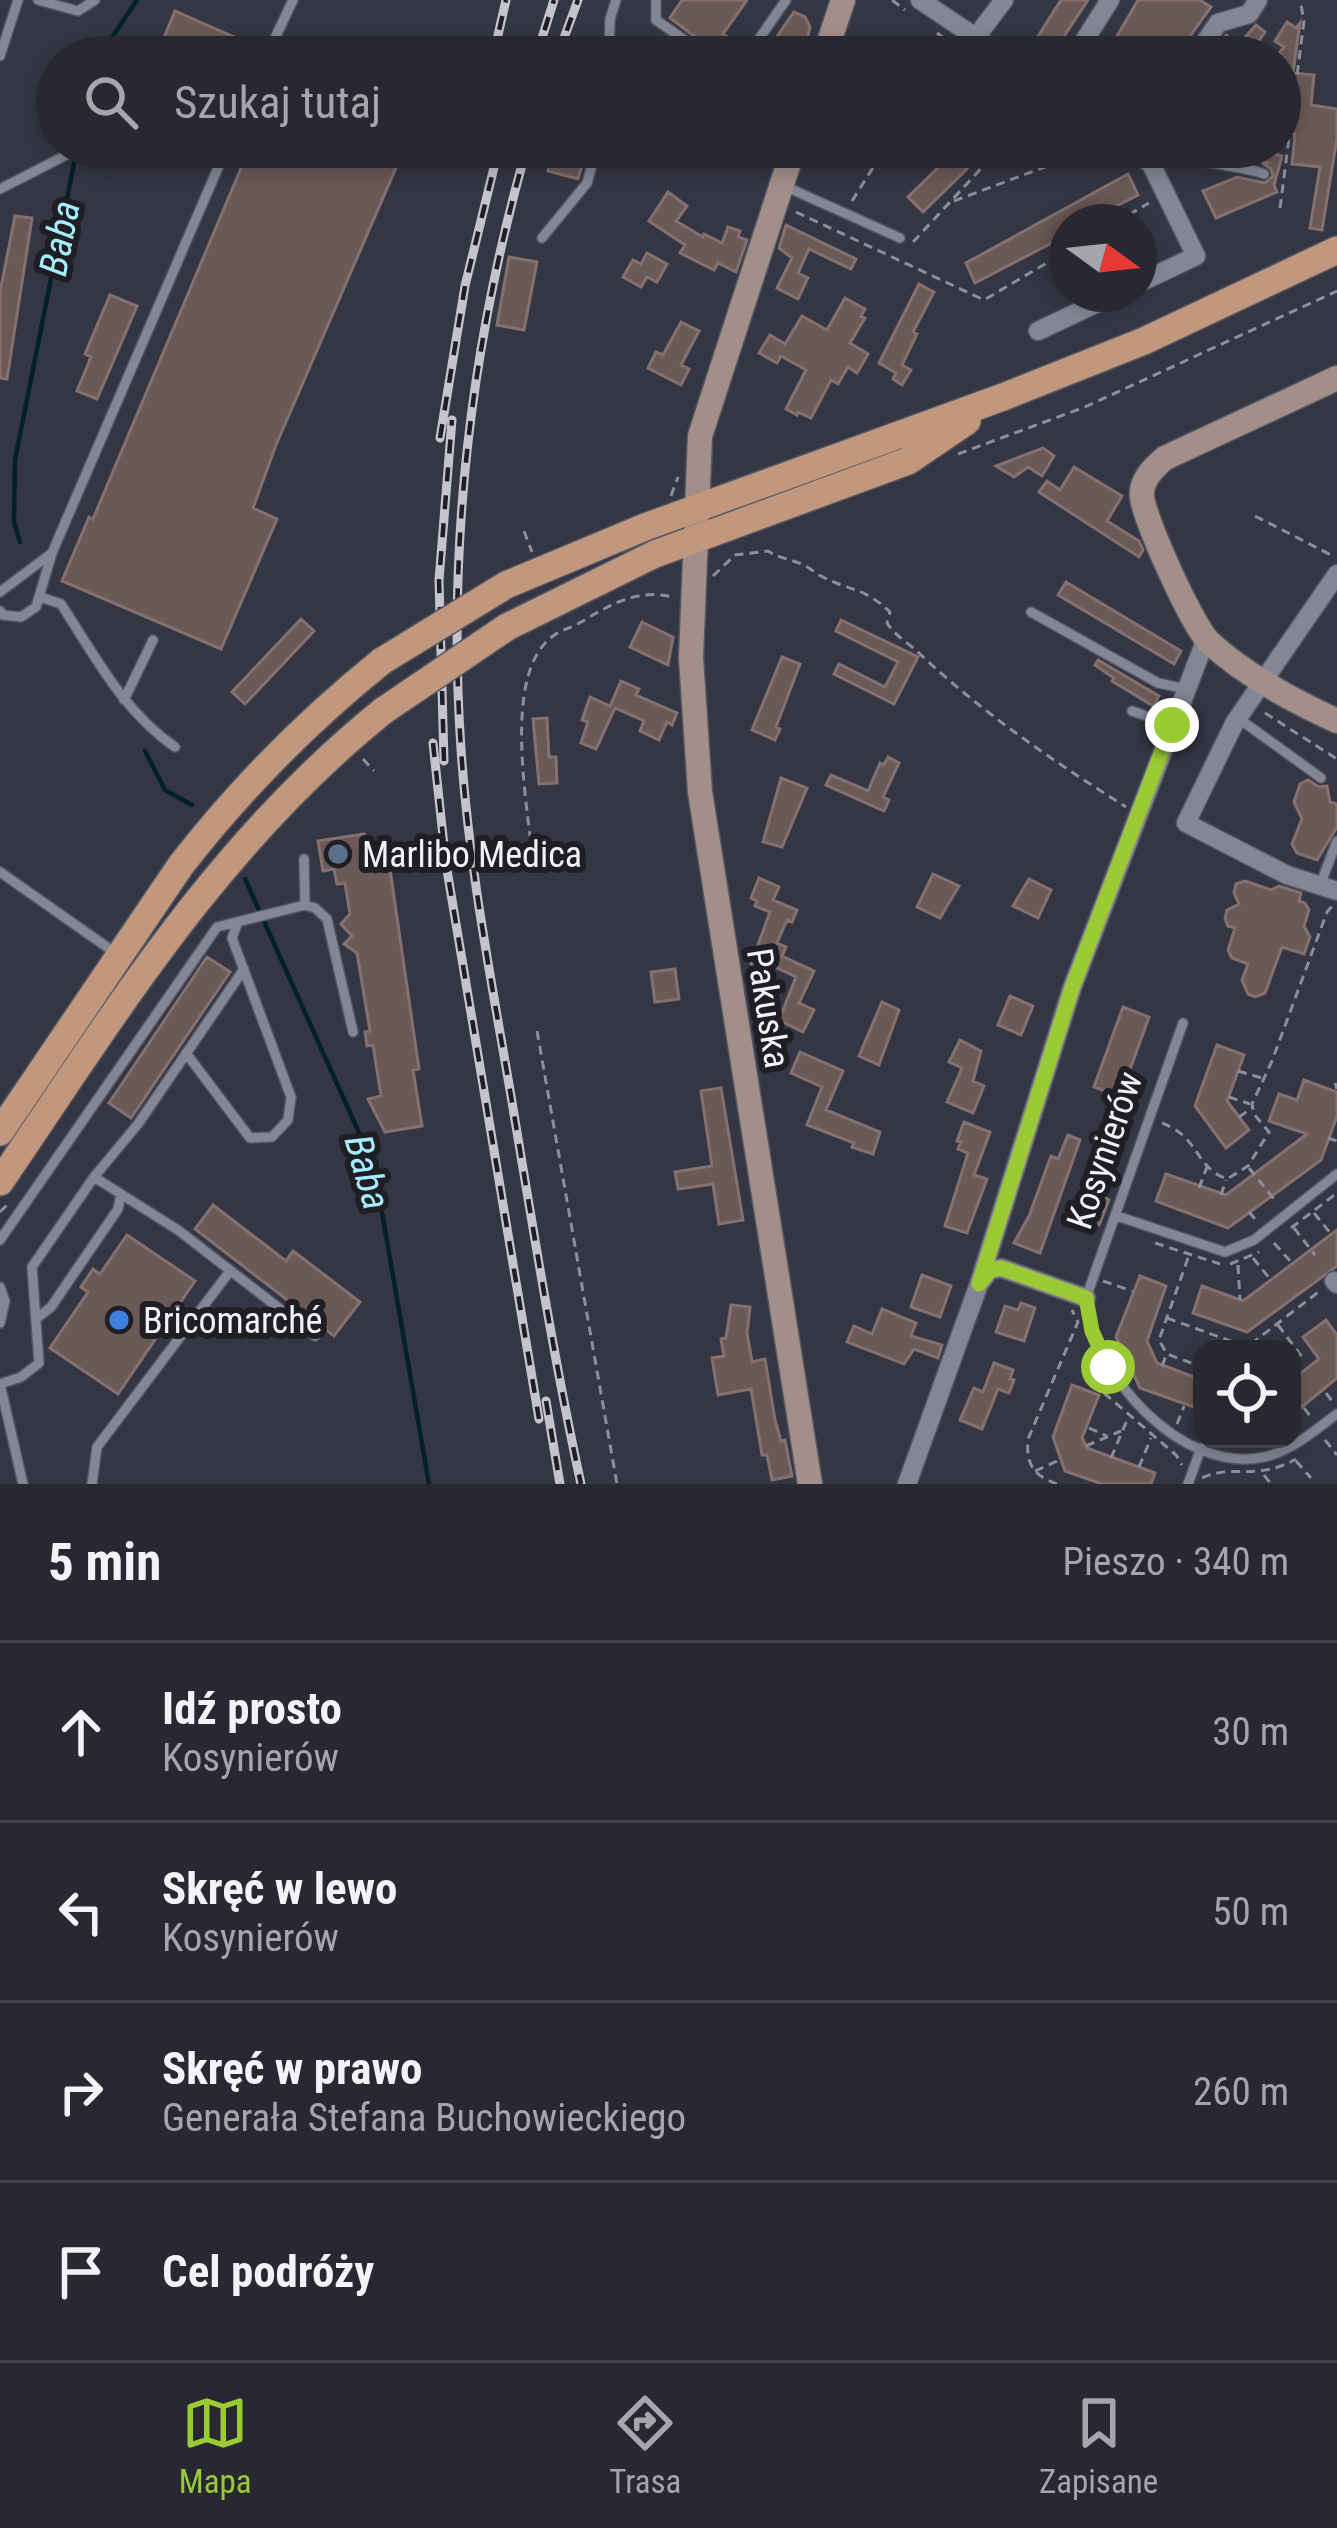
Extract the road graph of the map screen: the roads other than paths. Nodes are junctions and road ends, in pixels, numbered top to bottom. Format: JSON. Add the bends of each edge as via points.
{"nodes":[{"id":1,"x":18,"y":0,"type":"edge"},
{"id":2,"x":38,"y":0,"type":"edge"},
{"id":3,"x":95,"y":0,"type":"edge"},
{"id":4,"x":293,"y":0,"type":"edge"},
{"id":5,"x":616,"y":0,"type":"edge"},
{"id":6,"x":656,"y":0,"type":"edge"},
{"id":7,"x":843,"y":0,"type":"edge"},
{"id":8,"x":920,"y":0,"type":"edge"},
{"id":9,"x":1004,"y":0,"type":"edge"},
{"id":10,"x":1111,"y":0,"type":"edge"},
{"id":11,"x":1258,"y":0,"type":"edge"},
{"id":12,"x":781,"y":2,"type":"edge"},
{"id":13,"x":276,"y":36,"type":"edge"},
{"id":14,"x":610,"y":36,"type":"edge"},
{"id":15,"x":679,"y":36,"type":"edge"},
{"id":16,"x":761,"y":36,"type":"edge"},
{"id":17,"x":831,"y":36,"type":"edge"},
{"id":18,"x":974,"y":36,"type":"edge"},
{"id":19,"x":977,"y":36,"type":"edge"},
{"id":20,"x":1088,"y":36,"type":"edge"},
{"id":21,"x":1209,"y":36,"type":"edge"},
{"id":22,"x":0,"y":56,"type":"edge"},
{"id":23,"x":41,"y":168,"type":"edge"},
{"id":24,"x":218,"y":168,"type":"edge"},
{"id":25,"x":591,"y":168,"type":"edge"},
{"id":26,"x":787,"y":168,"type":"edge"},
{"id":27,"x":1147,"y":168,"type":"edge"},
{"id":28,"x":1253,"y":168,"type":"edge"},
{"id":29,"x":1143,"y":169,"type":"joint"},
{"id":30,"x":1264,"y":173,"type":"dead end"},
{"id":31,"x":0,"y":189,"type":"edge"},
{"id":32,"x":779,"y":195,"type":"junction"},
{"id":33,"x":542,"y":238,"type":"dead end"},
{"id":34,"x":900,"y":238,"type":"dead end"},
{"id":35,"x":1337,"y":250,"type":"edge"},
{"id":36,"x":1157,"y":274,"type":"edge"},
{"id":37,"x":1078,"y":312,"type":"edge"},
{"id":38,"x":1038,"y":331,"type":"dead end"},
{"id":39,"x":1337,"y":378,"type":"edge"},
{"id":40,"x":1003,"y":397,"type":"junction"},
{"id":41,"x":682,"y":504,"type":"junction"},
{"id":42,"x":694,"y":539,"type":"junction"},
{"id":43,"x":52,"y":553,"type":"junction"},
{"id":44,"x":1337,"y":574,"type":"edge"},
{"id":45,"x":0,"y":592,"type":"edge"},
{"id":46,"x":40,"y":597,"type":"junction"},
{"id":47,"x":0,"y":611,"type":"edge"},
{"id":48,"x":1031,"y":612,"type":"dead end"},
{"id":49,"x":1206,"y":639,"type":"junction"},
{"id":50,"x":153,"y":640,"type":"dead end"},
{"id":51,"x":1186,"y":689,"type":"junction"},
{"id":52,"x":1258,"y":692,"type":"junction"},
{"id":53,"x":124,"y":700,"type":"junction"},
{"id":54,"x":1132,"y":711,"type":"dead end"},
{"id":55,"x":1238,"y":718,"type":"junction"},
{"id":56,"x":1337,"y":721,"type":"edge"},
{"id":57,"x":1172,"y":725,"type":"junction"},
{"id":58,"x":175,"y":747,"type":"dead end"},
{"id":59,"x":1321,"y":778,"type":"dead end"},
{"id":60,"x":1337,"y":841,"type":"edge"},
{"id":61,"x":304,"y":859,"type":"dead end"},
{"id":62,"x":0,"y":872,"type":"edge"},
{"id":63,"x":1329,"y":888,"type":"edge"},
{"id":64,"x":305,"y":905,"type":"junction"},
{"id":65,"x":241,"y":921,"type":"junction"},
{"id":66,"x":118,"y":956,"type":"junction"},
{"id":67,"x":244,"y":969,"type":"junction"},
{"id":68,"x":1183,"y":1024,"type":"dead end"},
{"id":69,"x":352,"y":1032,"type":"dead end"},
{"id":70,"x":187,"y":1053,"type":"junction"},
{"id":71,"x":0,"y":1132,"type":"edge"},
{"id":72,"x":1337,"y":1174,"type":"edge"},
{"id":73,"x":94,"y":1177,"type":"junction"},
{"id":74,"x":4,"y":1192,"type":"edge"},
{"id":75,"x":121,"y":1194,"type":"junction"},
{"id":76,"x":1117,"y":1216,"type":"junction"},
{"id":77,"x":0,"y":1240,"type":"edge"},
{"id":78,"x":230,"y":1271,"type":"junction"},
{"id":79,"x":979,"y":1284,"type":"junction"},
{"id":80,"x":0,"y":1288,"type":"edge"},
{"id":81,"x":1078,"y":1302,"type":"junction"},
{"id":82,"x":36,"y":1319,"type":"junction"},
{"id":83,"x":0,"y":1323,"type":"edge"},
{"id":84,"x":315,"y":1336,"type":"dead end"},
{"id":85,"x":0,"y":1384,"type":"edge"},
{"id":86,"x":1337,"y":1410,"type":"edge"},
{"id":87,"x":1301,"y":1438,"type":"edge"},
{"id":88,"x":1193,"y":1443,"type":"edge"},
{"id":89,"x":1201,"y":1448,"type":"joint"},
{"id":90,"x":1289,"y":1448,"type":"edge"},
{"id":91,"x":23,"y":1484,"type":"edge"},
{"id":92,"x":92,"y":1484,"type":"edge"},
{"id":93,"x":810,"y":1484,"type":"edge"},
{"id":94,"x":907,"y":1484,"type":"edge"},
{"id":95,"x":1188,"y":1484,"type":"edge"}],
"edges":[{"from":1,"to":22,"type":"lane"},
{"from":2,"to":3,"type":"lane","via":[[78,10]]},
{"from":4,"to":13,"type":"lane"},
{"from":5,"to":14,"type":"lane"},
{"from":6,"to":15,"type":"lane","via":[[656,20]]},
{"from":7,"to":17,"type":"street"},
{"from":8,"to":18,"type":"street"},
{"from":9,"to":19,"type":"street"},
{"from":10,"to":20,"type":"street"},
{"from":11,"to":21,"type":"street"},
{"from":12,"to":16,"type":"lane"},
{"from":23,"to":31,"type":"lane"},
{"from":24,"to":43,"type":"lane"},
{"from":25,"to":33,"type":"lane"},
{"from":26,"to":32,"type":"street","name":"Pakuska"},
{"from":27,"to":29,"type":"lane"},
{"from":28,"to":30,"type":"lane"},
{"from":29,"to":36,"type":"street","via":[[1196,256]]},
{"from":32,"to":34,"type":"lane"},
{"from":32,"to":41,"type":"street","name":"Pakuska"},
{"from":35,"to":40,"type":"main road"},
{"from":37,"to":38,"type":"street"},
{"from":39,"to":49,"type":"street","via":[[1165,458],[1147,477],[1142,498]]},
{"from":40,"to":41,"type":"main road"},
{"from":40,"to":42,"type":"main road","via":[[908,460]]},
{"from":41,"to":42,"type":"street","name":"Pakuska"},
{"from":41,"to":66,"type":"main road","bridge":true,"via":[[506,585],[382,661],[246,785]]},
{"from":42,"to":74,"type":"main road","bridge":true,"via":[[507,627],[383,711],[298,785],[208,882],[142,972]]},
{"from":42,"to":93,"type":"street","name":"Pakuska","via":[[700,792]]},
{"from":43,"to":45,"type":"lane"},
{"from":43,"to":46,"type":"lane"},
{"from":44,"to":52,"type":"street"},
{"from":46,"to":47,"type":"lane","via":[[20,616]]},
{"from":46,"to":53,"type":"lane","via":[[61,604]]},
{"from":48,"to":51,"type":"lane","via":[[1158,683]]},
{"from":49,"to":51,"type":"street"},
{"from":49,"to":52,"type":"street"},
{"from":50,"to":53,"type":"lane"},
{"from":51,"to":57,"type":"street"},
{"from":52,"to":55,"type":"street"},
{"from":52,"to":56,"type":"street"},
{"from":53,"to":58,"type":"lane"},
{"from":54,"to":57,"type":"lane"},
{"from":55,"to":59,"type":"lane"},
{"from":55,"to":63,"type":"street","via":[[1186,824]]},
{"from":57,"to":79,"type":"street","via":[[1072,988]]},
{"from":60,"to":63,"type":"lane"},
{"from":61,"to":64,"type":"lane"},
{"from":62,"to":66,"type":"lane"},
{"from":64,"to":65,"type":"lane"},
{"from":64,"to":69,"type":"lane","via":[[327,919]]},
{"from":65,"to":67,"type":"lane","via":[[232,938]]},
{"from":65,"to":77,"type":"lane","via":[[217,927],[205,941]]},
{"from":66,"to":71,"type":"main road"},
{"from":67,"to":70,"type":"lane"},
{"from":67,"to":70,"type":"lane","via":[[291,1097],[288,1120],[272,1137],[250,1138]]},
{"from":68,"to":76,"type":"lane","name":"Kosynierów"},
{"from":70,"to":73,"type":"lane"},
{"from":72,"to":76,"type":"lane","via":[[1254,1240],[1225,1252]]},
{"from":73,"to":75,"type":"lane"},
{"from":73,"to":82,"type":"lane","via":[[32,1267]]},
{"from":75,"to":78,"type":"lane"},
{"from":75,"to":82,"type":"lane"},
{"from":76,"to":81,"type":"lane","name":"Kosynierów"},
{"from":78,"to":84,"type":"lane"},
{"from":78,"to":92,"type":"lane","via":[[97,1447]]},
{"from":79,"to":81,"type":"street","via":[[1001,1268]]},
{"from":79,"to":94,"type":"street"},
{"from":80,"to":83,"type":"lane"},
{"from":81,"to":88,"type":"lane","via":[[1116,1383]]},
{"from":82,"to":85,"type":"lane","via":[[39,1363]]},
{"from":85,"to":91,"type":"lane"},
{"from":86,"to":87,"type":"lane"},
{"from":89,"to":90,"type":"lane","via":[[1225,1457]]},
{"from":89,"to":95,"type":"lane"}]}
